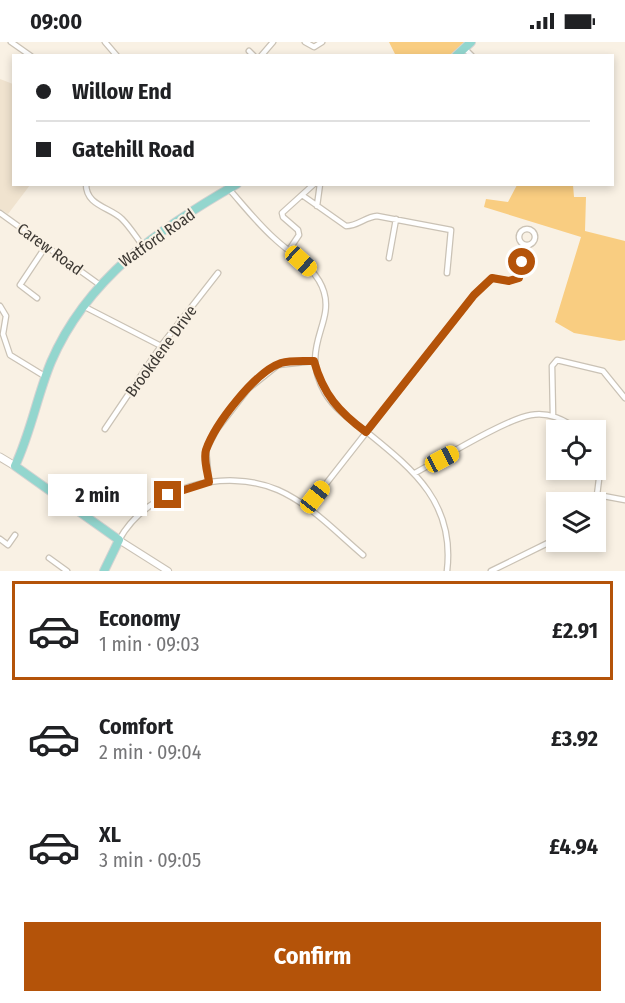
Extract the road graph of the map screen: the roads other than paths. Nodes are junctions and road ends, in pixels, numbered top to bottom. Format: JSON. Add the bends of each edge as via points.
{"nodes":[{"id":1,"x":11,"y":42,"type":"edge"},
{"id":2,"x":273,"y":42,"type":"edge"},
{"id":3,"x":305,"y":42,"type":"edge"},
{"id":4,"x":322,"y":42,"type":"edge"},
{"id":5,"x":471,"y":42,"type":"edge"},
{"id":6,"x":465,"y":50,"type":"junction"},
{"id":7,"x":249,"y":51,"type":"dead end"},
{"id":8,"x":28,"y":54,"type":"edge"},
{"id":9,"x":252,"y":54,"type":"edge"},
{"id":10,"x":263,"y":54,"type":"edge"},
{"id":11,"x":459,"y":54,"type":"edge"},
{"id":12,"x":470,"y":54,"type":"edge"},
{"id":13,"x":86,"y":186,"type":"edge"},
{"id":14,"x":234,"y":186,"type":"edge"},
{"id":15,"x":312,"y":186,"type":"edge"},
{"id":16,"x":320,"y":186,"type":"edge"},
{"id":17,"x":302,"y":195,"type":"junction"},
{"id":18,"x":317,"y":206,"type":"junction"},
{"id":19,"x":0,"y":213,"type":"edge"},
{"id":20,"x":396,"y":219,"type":"junction"},
{"id":21,"x":526,"y":245,"type":"dead end"},
{"id":22,"x":46,"y":246,"type":"junction"},
{"id":23,"x":143,"y":246,"type":"junction"},
{"id":24,"x":289,"y":250,"type":"junction"},
{"id":25,"x":389,"y":258,"type":"dead end"},
{"id":26,"x":218,"y":273,"type":"dead end"},
{"id":27,"x":447,"y":273,"type":"dead end"},
{"id":28,"x":100,"y":285,"type":"junction"},
{"id":29,"x":37,"y":298,"type":"dead end"},
{"id":30,"x":82,"y":305,"type":"junction"},
{"id":31,"x":0,"y":306,"type":"edge"},
{"id":32,"x":161,"y":346,"type":"junction"},
{"id":33,"x":314,"y":361,"type":"junction"},
{"id":34,"x":46,"y":377,"type":"junction"},
{"id":35,"x":625,"y":398,"type":"edge"},
{"id":36,"x":553,"y":416,"type":"junction"},
{"id":37,"x":560,"y":420,"type":"edge"},
{"id":38,"x":105,"y":429,"type":"dead end"},
{"id":39,"x":366,"y":432,"type":"junction"},
{"id":40,"x":0,"y":458,"type":"edge"},
{"id":41,"x":15,"y":466,"type":"junction"},
{"id":42,"x":415,"y":473,"type":"junction"},
{"id":43,"x":209,"y":482,"type":"junction"},
{"id":44,"x":606,"y":496,"type":"edge"},
{"id":45,"x":625,"y":500,"type":"edge"},
{"id":46,"x":307,"y":508,"type":"junction"},
{"id":47,"x":15,"y":535,"type":"dead end"},
{"id":48,"x":0,"y":539,"type":"edge"},
{"id":49,"x":118,"y":540,"type":"junction"},
{"id":50,"x":546,"y":543,"type":"edge"},
{"id":51,"x":363,"y":555,"type":"dead end"},
{"id":52,"x":49,"y":558,"type":"dead end"},
{"id":53,"x":67,"y":571,"type":"edge"},
{"id":54,"x":104,"y":571,"type":"edge"},
{"id":55,"x":168,"y":571,"type":"edge"},
{"id":56,"x":447,"y":571,"type":"edge"},
{"id":57,"x":491,"y":571,"type":"edge"}],
"edges":[{"from":1,"to":8,"type":"street"},
{"from":2,"to":10,"type":"street"},
{"from":3,"to":4,"type":"street","via":[[314,46]]},
{"from":5,"to":6,"type":"main road"},
{"from":6,"to":11,"type":"main road"},
{"from":6,"to":12,"type":"street"},
{"from":7,"to":9,"type":"street"},
{"from":13,"to":23,"type":"street","via":[[95,203],[120,217]]},
{"from":14,"to":23,"type":"main road","name":"Watford Road"},
{"from":14,"to":24,"type":"street","via":[[275,239]]},
{"from":15,"to":17,"type":"street"},
{"from":16,"to":18,"type":"street"},
{"from":17,"to":18,"type":"street"},
{"from":17,"to":24,"type":"street","via":[[282,213],[298,230],[297,240]]},
{"from":18,"to":20,"type":"street","via":[[346,226],[372,216]]},
{"from":19,"to":22,"type":"street","name":"Carew Road"},
{"from":20,"to":25,"type":"street"},
{"from":20,"to":27,"type":"street","via":[[451,230]]},
{"from":21,"to":39,"type":"street","via":[[519,278],[492,278],[474,295]]},
{"from":22,"to":28,"type":"street","name":"Carew Road"},
{"from":22,"to":29,"type":"street","via":[[20,285]]},
{"from":23,"to":28,"type":"main road","name":"Watford Road"},
{"from":24,"to":33,"type":"street","via":[[313,272],[324,291],[324,313]]},
{"from":26,"to":32,"type":"street","name":"Brookdene Drive"},
{"from":28,"to":30,"type":"main road","name":"Watford Road"},
{"from":30,"to":32,"type":"street"},
{"from":30,"to":34,"type":"main road","name":"Watford Road"},
{"from":31,"to":34,"type":"street","via":[[6,316],[3,334],[10,356]]},
{"from":32,"to":38,"type":"street","name":"Brookdene Drive"},
{"from":33,"to":39,"type":"street","via":[[326,394]]},
{"from":33,"to":43,"type":"street","via":[[278,364],[248,389],[206,450]]},
{"from":34,"to":41,"type":"main road","name":"Watford Road"},
{"from":35,"to":36,"type":"street","via":[[603,371],[557,360],[552,366]]},
{"from":36,"to":37,"type":"street"},
{"from":36,"to":42,"type":"street","via":[[524,416]]},
{"from":39,"to":42,"type":"street"},
{"from":39,"to":46,"type":"street"},
{"from":40,"to":41,"type":"main road"},
{"from":41,"to":49,"type":"main road"},
{"from":42,"to":56,"type":"street","via":[[443,520]]},
{"from":43,"to":46,"type":"street","via":[[260,484],[279,490]]},
{"from":43,"to":49,"type":"street","via":[[158,501],[141,513]]},
{"from":44,"to":45,"type":"street"},
{"from":46,"to":51,"type":"street"},
{"from":47,"to":48,"type":"street","via":[[8,545]]},
{"from":49,"to":54,"type":"main road"},
{"from":49,"to":55,"type":"street"},
{"from":50,"to":57,"type":"street"},
{"from":52,"to":53,"type":"street"}]}
